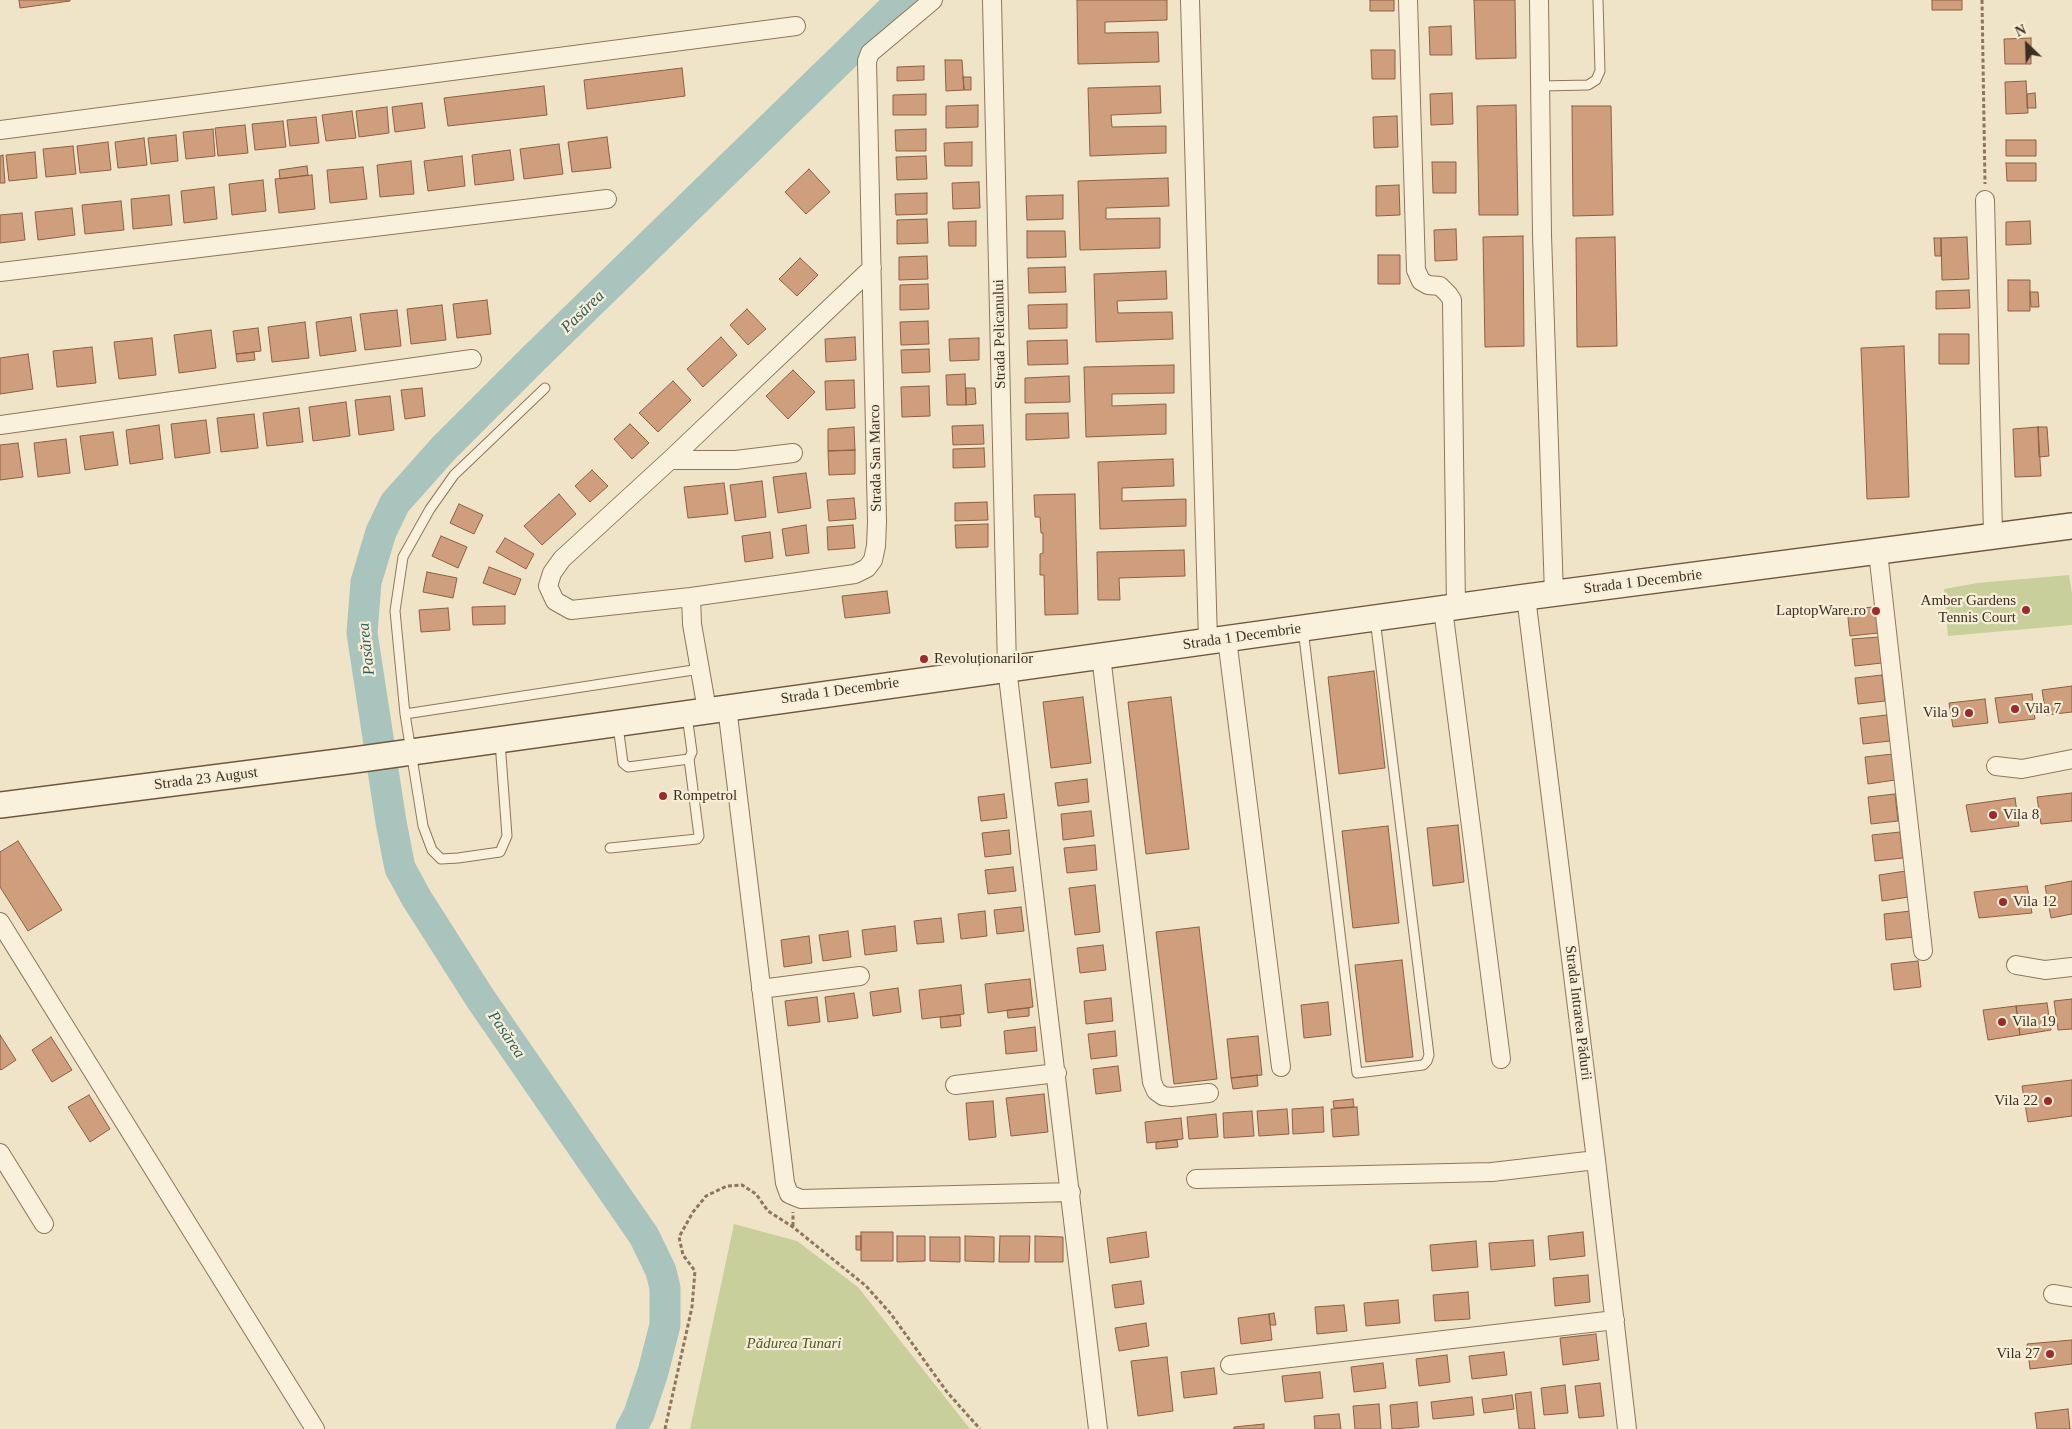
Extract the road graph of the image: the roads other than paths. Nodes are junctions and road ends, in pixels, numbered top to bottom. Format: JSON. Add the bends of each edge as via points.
{"nodes":[{"id":1,"x":933,"y":0,"type":"edge"},
{"id":2,"x":992,"y":0,"type":"edge"},
{"id":3,"x":1190,"y":0,"type":"edge"},
{"id":4,"x":1408,"y":0,"type":"edge"},
{"id":5,"x":1539,"y":0,"type":"edge"},
{"id":6,"x":1598,"y":0,"type":"edge"},
{"id":7,"x":796,"y":26,"type":"dead end"},
{"id":8,"x":1541,"y":86,"type":"junction"},
{"id":9,"x":0,"y":130,"type":"edge"},
{"id":10,"x":607,"y":199,"type":"dead end"},
{"id":11,"x":1985,"y":200,"type":"road end"},
{"id":12,"x":872,"y":268,"type":"junction"},
{"id":13,"x":0,"y":272,"type":"edge"},
{"id":14,"x":472,"y":359,"type":"dead end"},
{"id":15,"x":545,"y":388,"type":"dead end"},
{"id":16,"x":0,"y":425,"type":"edge"},
{"id":17,"x":793,"y":453,"type":"dead end"},
{"id":18,"x":670,"y":460,"type":"junction"},
{"id":19,"x":2072,"y":526,"type":"edge"},
{"id":20,"x":1993,"y":535,"type":"junction"},
{"id":21,"x":1878,"y":552,"type":"junction"},
{"id":22,"x":1554,"y":594,"type":"junction"},
{"id":23,"x":691,"y":597,"type":"junction"},
{"id":24,"x":1526,"y":597,"type":"junction"},
{"id":25,"x":1449,"y":608,"type":"junction"},
{"id":26,"x":1376,"y":618,"type":"junction"},
{"id":27,"x":1303,"y":628,"type":"junction"},
{"id":28,"x":1218,"y":640,"type":"junction"},
{"id":29,"x":1101,"y":656,"type":"junction"},
{"id":30,"x":1007,"y":668,"type":"junction"},
{"id":31,"x":700,"y":669,"type":"junction"},
{"id":32,"x":707,"y":710,"type":"junction"},
{"id":33,"x":405,"y":714,"type":"junction"},
{"id":34,"x":617,"y":723,"type":"junction"},
{"id":35,"x":500,"y":739,"type":"junction"},
{"id":36,"x":412,"y":751,"type":"junction"},
{"id":37,"x":689,"y":759,"type":"junction"},
{"id":38,"x":2072,"y":759,"type":"edge"},
{"id":39,"x":1996,"y":766,"type":"dead end"},
{"id":40,"x":0,"y":805,"type":"edge"},
{"id":41,"x":610,"y":848,"type":"dead end"},
{"id":42,"x":0,"y":922,"type":"edge"},
{"id":43,"x":1922,"y":951,"type":"dead end"},
{"id":44,"x":2016,"y":965,"type":"dead end"},
{"id":45,"x":2072,"y":967,"type":"edge"},
{"id":46,"x":860,"y":976,"type":"dead end"},
{"id":47,"x":761,"y":988,"type":"junction"},
{"id":48,"x":1501,"y":1059,"type":"dead end"},
{"id":49,"x":1281,"y":1067,"type":"dead end"},
{"id":50,"x":1056,"y":1073,"type":"junction"},
{"id":51,"x":955,"y":1086,"type":"dead end"},
{"id":52,"x":1209,"y":1093,"type":"dead end"},
{"id":53,"x":0,"y":1153,"type":"edge"},
{"id":54,"x":1596,"y":1160,"type":"junction"},
{"id":55,"x":1196,"y":1179,"type":"dead end"},
{"id":56,"x":1071,"y":1192,"type":"junction"},
{"id":57,"x":44,"y":1224,"type":"dead end"},
{"id":58,"x":2053,"y":1294,"type":"dead end"},
{"id":59,"x":2072,"y":1297,"type":"edge"},
{"id":60,"x":1615,"y":1320,"type":"junction"},
{"id":61,"x":1230,"y":1365,"type":"dead end"},
{"id":62,"x":315,"y":1429,"type":"edge"},
{"id":63,"x":1098,"y":1429,"type":"edge"},
{"id":64,"x":1627,"y":1429,"type":"edge"}],
"edges":[{"from":1,"to":12,"type":"street","name":"Strada San Marco","via":[[870,53],[867,71]]},
{"from":2,"to":30,"type":"street","name":"Strada Pelicanului"},
{"from":3,"to":28,"type":"street"},
{"from":4,"to":25,"type":"street","via":[[1416,270],[1420,281],[1440,286],[1452,300]]},
{"from":5,"to":8,"type":"street"},
{"from":6,"to":8,"type":"lane","via":[[1600,71],[1596,80],[1588,85]]},
{"from":7,"to":9,"type":"street"},
{"from":8,"to":22,"type":"street","via":[[1542,235]]},
{"from":10,"to":13,"type":"street"},
{"from":11,"to":20,"type":"street"},
{"from":12,"to":18,"type":"street"},
{"from":12,"to":23,"type":"street","name":"Strada San Marco","via":[[878,522],[873,560],[867,568],[847,575]]},
{"from":14,"to":16,"type":"street"},
{"from":15,"to":33,"type":"lane","via":[[454,475],[403,557],[395,611]]},
{"from":17,"to":18,"type":"street","via":[[736,460]]},
{"from":18,"to":23,"type":"street","name":"Strada San Marco","via":[[562,559],[548,586],[555,601],[571,610]]},
{"from":19,"to":20,"type":"main road","name":"Strada 1 Decembrie"},
{"from":20,"to":21,"type":"main road","name":"Strada 1 Decembrie"},
{"from":21,"to":22,"type":"main road","name":"Strada 1 Decembrie"},
{"from":21,"to":43,"type":"street"},
{"from":22,"to":24,"type":"main road","name":"Strada 1 Decembrie"},
{"from":23,"to":31,"type":"street"},
{"from":24,"to":25,"type":"main road","name":"Strada 1 Decembrie"},
{"from":24,"to":54,"type":"street","name":"Strada Intrarea Pădurii"},
{"from":25,"to":26,"type":"main road","name":"Strada 1 Decembrie"},
{"from":25,"to":48,"type":"street"},
{"from":26,"to":27,"type":"main road","name":"Strada 1 Decembrie"},
{"from":26,"to":27,"type":"lane","via":[[1429,1054],[1423,1065],[1357,1072]]},
{"from":27,"to":28,"type":"main road","name":"Strada 1 Decembrie"},
{"from":28,"to":29,"type":"main road","name":"Strada 1 Decembrie"},
{"from":28,"to":49,"type":"street"},
{"from":29,"to":30,"type":"main road","name":"Strada 1 Decembrie"},
{"from":29,"to":52,"type":"street","via":[[1152,1082],[1156,1091],[1171,1098]]},
{"from":30,"to":32,"type":"main road","name":"Strada 1 Decembrie"},
{"from":30,"to":50,"type":"street","name":"Strada Pelicanului"},
{"from":31,"to":32,"type":"street"},
{"from":31,"to":33,"type":"lane"},
{"from":32,"to":34,"type":"main road","name":"Strada 1 Decembrie"},
{"from":32,"to":37,"type":"lane"},
{"from":32,"to":47,"type":"street"},
{"from":33,"to":36,"type":"lane"},
{"from":34,"to":35,"type":"main road","name":"Strada 1 Decembrie"},
{"from":34,"to":37,"type":"lane","via":[[623,763],[628,767]]},
{"from":35,"to":36,"type":"main road","name":"Strada 1 Decembrie"},
{"from":35,"to":36,"type":"lane","via":[[507,836],[500,852],[458,858],[441,859],[432,850],[423,826]]},
{"from":36,"to":40,"type":"main road","name":"Strada 23 August"},
{"from":37,"to":41,"type":"lane","via":[[697,839]]},
{"from":38,"to":39,"type":"street","via":[[2022,769]]},
{"from":42,"to":62,"type":"street"},
{"from":44,"to":45,"type":"street","via":[[2045,970]]},
{"from":46,"to":47,"type":"street"},
{"from":47,"to":56,"type":"street","via":[[785,1183],[793,1197]]},
{"from":50,"to":51,"type":"street"},
{"from":50,"to":56,"type":"street","name":"Strada Pelicanului"},
{"from":53,"to":57,"type":"street"},
{"from":54,"to":55,"type":"street","via":[[1492,1172]]},
{"from":54,"to":60,"type":"street","name":"Strada Intrarea Pădurii"},
{"from":56,"to":63,"type":"street","name":"Strada Pelicanului"},
{"from":58,"to":59,"type":"street"},
{"from":60,"to":61,"type":"street"},
{"from":60,"to":64,"type":"street","name":"Strada Intrarea Pădurii"}]}
